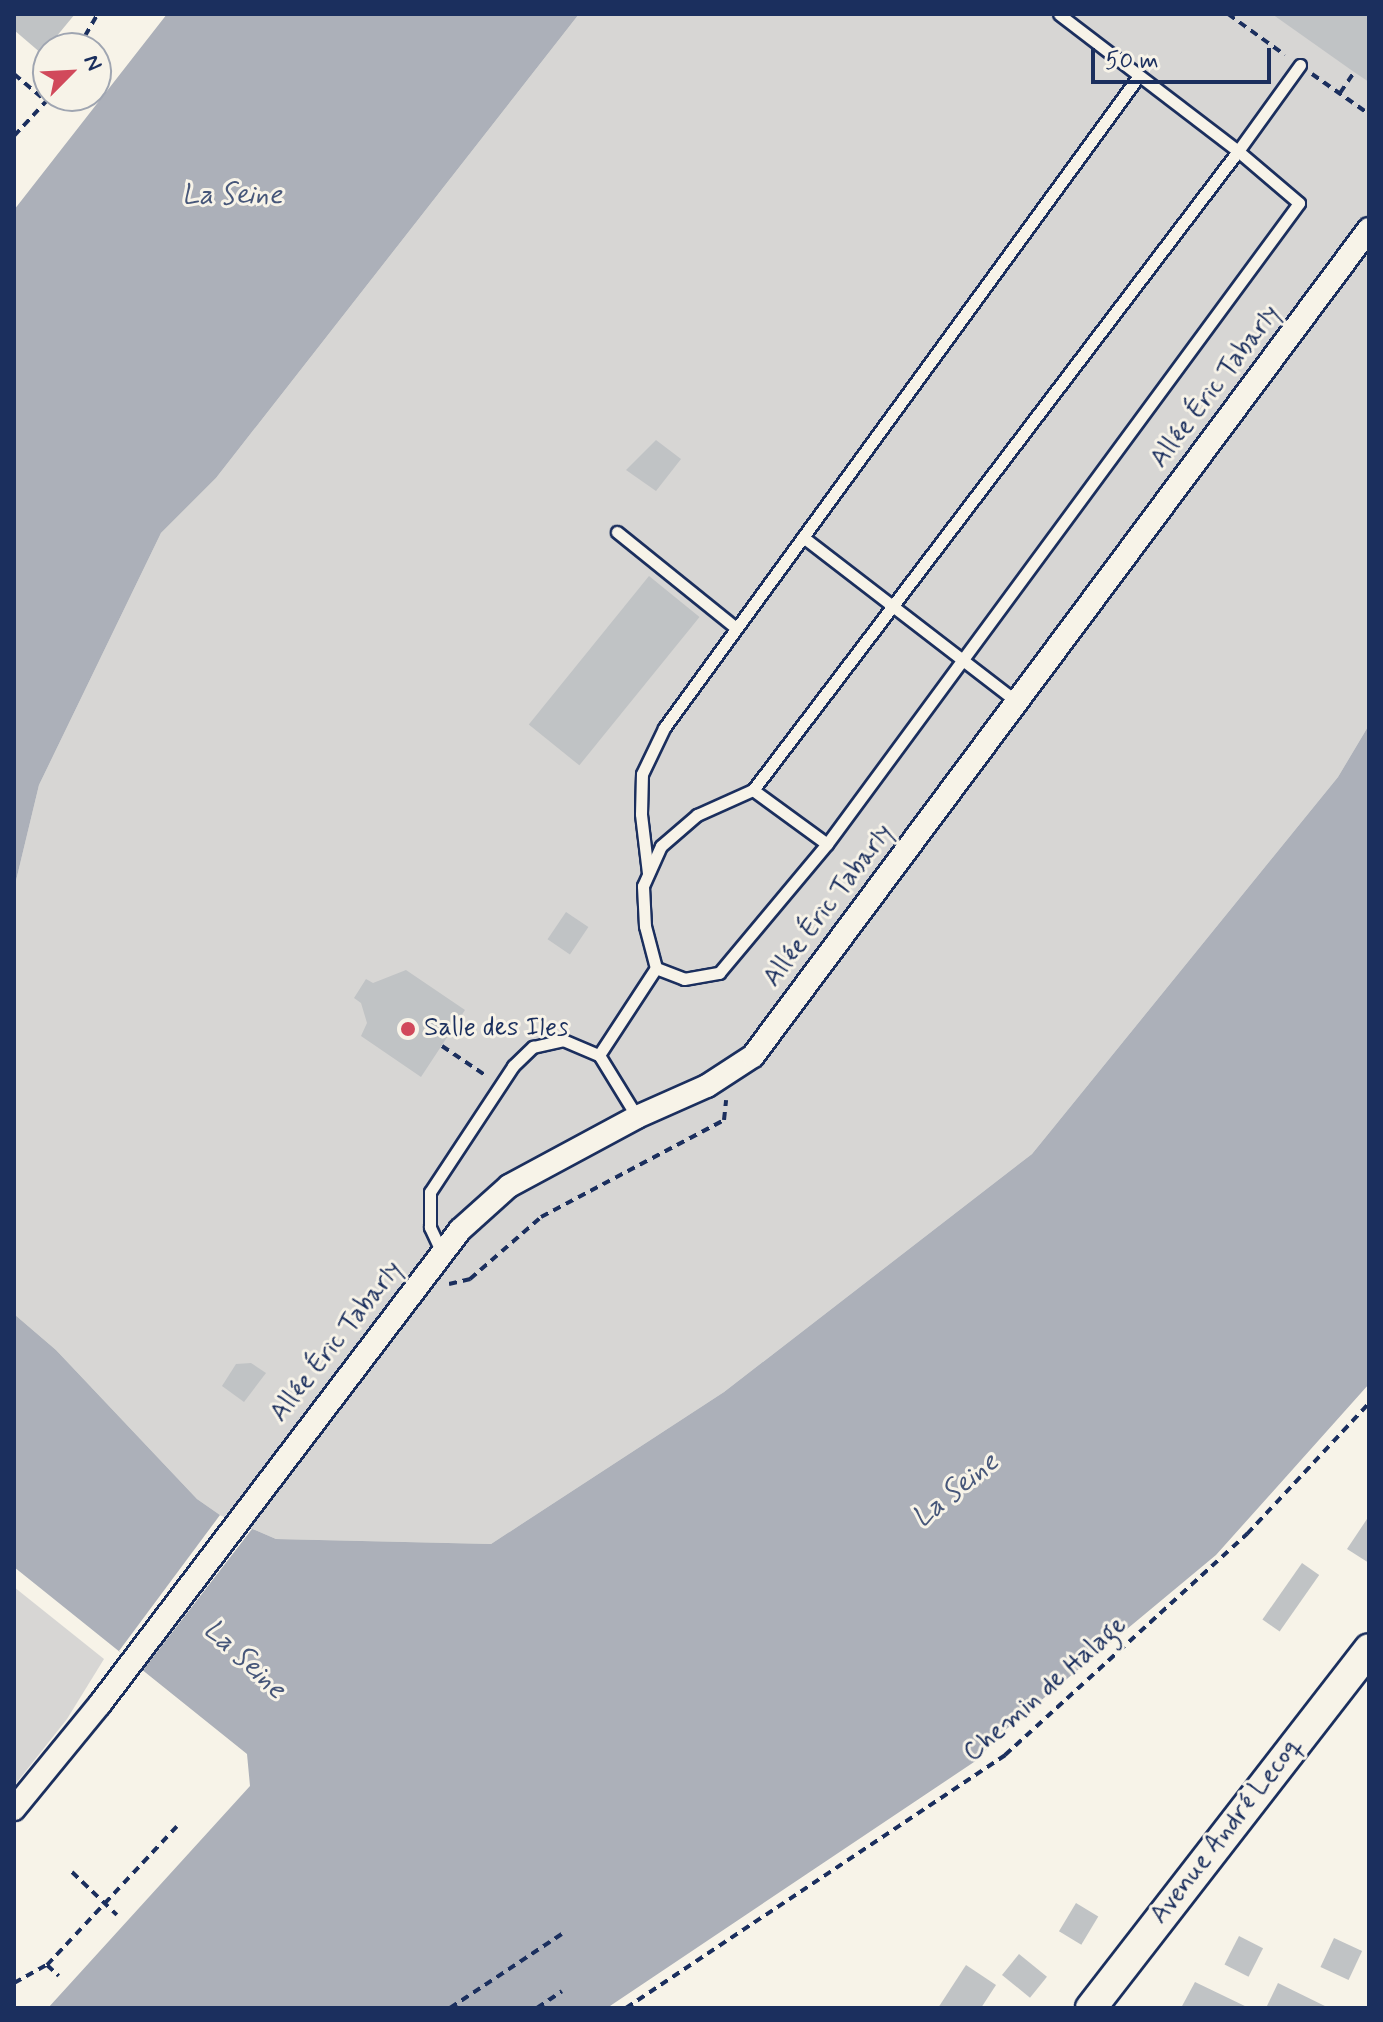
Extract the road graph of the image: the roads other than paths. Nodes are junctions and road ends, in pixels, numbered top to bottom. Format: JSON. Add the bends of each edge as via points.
{"nodes":[{"id":1,"x":1059,"y":14,"type":"edge"},
{"id":2,"x":1300,"y":65,"type":"dead end"},
{"id":3,"x":1138,"y":77,"type":"junction"},
{"id":4,"x":1238,"y":151,"type":"junction"},
{"id":5,"x":1369,"y":229,"type":"edge"},
{"id":6,"x":617,"y":532,"type":"dead end"},
{"id":7,"x":803,"y":537,"type":"junction"},
{"id":8,"x":894,"y":605,"type":"junction"},
{"id":9,"x":736,"y":628,"type":"junction"},
{"id":10,"x":964,"y":659,"type":"junction"},
{"id":11,"x":1017,"y":702,"type":"junction"},
{"id":12,"x":753,"y":790,"type":"junction"},
{"id":13,"x":827,"y":844,"type":"junction"},
{"id":14,"x":649,"y":874,"type":"junction"},
{"id":15,"x":656,"y":968,"type":"junction"},
{"id":16,"x":599,"y":1055,"type":"junction"},
{"id":17,"x":637,"y":1117,"type":"junction"},
{"id":18,"x":442,"y":1253,"type":"junction"},
{"id":19,"x":1367,"y":1649,"type":"edge"},
{"id":20,"x":14,"y":1809,"type":"edge"},
{"id":21,"x":1091,"y":2008,"type":"edge"}],
"edges":[{"from":1,"to":3,"type":"lane"},
{"from":2,"to":4,"type":"lane"},
{"from":3,"to":4,"type":"lane"},
{"from":3,"to":7,"type":"lane"},
{"from":4,"to":8,"type":"lane"},
{"from":4,"to":10,"type":"lane","via":[[1299,203]]},
{"from":5,"to":11,"type":"street","name":"Allée Éric Tabarly"},
{"from":6,"to":9,"type":"lane"},
{"from":7,"to":8,"type":"lane"},
{"from":7,"to":9,"type":"lane"},
{"from":8,"to":10,"type":"lane"},
{"from":8,"to":12,"type":"lane"},
{"from":9,"to":14,"type":"lane","via":[[664,728],[642,774]]},
{"from":10,"to":11,"type":"lane"},
{"from":10,"to":13,"type":"lane"},
{"from":11,"to":17,"type":"street","name":"Allée Éric Tabarly","via":[[753,1056]]},
{"from":12,"to":13,"type":"lane"},
{"from":12,"to":14,"type":"lane","via":[[697,815],[661,846]]},
{"from":13,"to":15,"type":"lane","via":[[719,973],[684,979]]},
{"from":14,"to":15,"type":"lane","via":[[643,886],[645,926]]},
{"from":15,"to":16,"type":"lane"},
{"from":16,"to":17,"type":"lane"},
{"from":16,"to":18,"type":"lane","via":[[584,1045],[547,1041],[533,1047],[500,1085],[430,1192],[430,1227]]},
{"from":17,"to":18,"type":"street","name":"Allée Éric Tabarly","via":[[509,1186]]},
{"from":18,"to":20,"type":"street","name":"Allée Éric Tabarly","via":[[100,1704]]},
{"from":19,"to":21,"type":"main road","name":"Avenue André Lecoq"}]}
